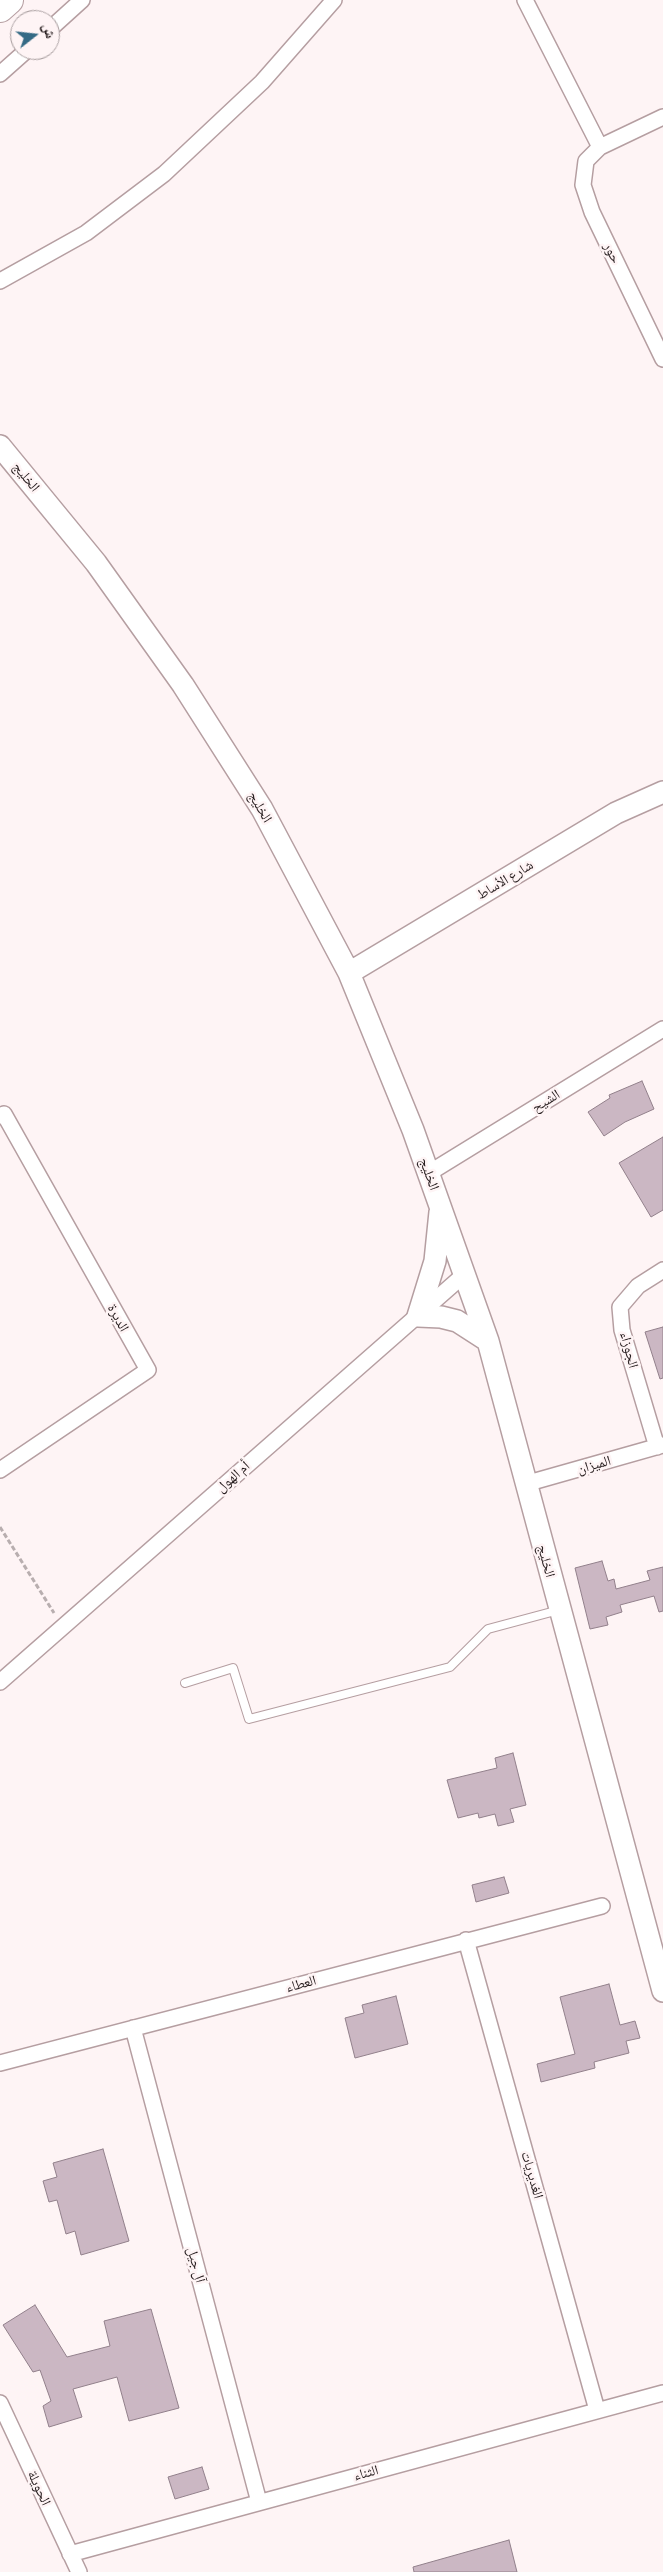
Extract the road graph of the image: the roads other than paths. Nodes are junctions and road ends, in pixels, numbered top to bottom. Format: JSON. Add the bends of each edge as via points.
{"nodes":[{"id":1,"x":9,"y":0,"type":"edge"},
{"id":2,"x":82,"y":0,"type":"edge"},
{"id":3,"x":334,"y":0,"type":"edge"},
{"id":4,"x":525,"y":0,"type":"edge"},
{"id":5,"x":0,"y":8,"type":"edge"},
{"id":6,"x":60,"y":20,"type":"edge"},
{"id":7,"x":15,"y":60,"type":"edge"},
{"id":8,"x":0,"y":74,"type":"edge"},
{"id":9,"x":663,"y":117,"type":"edge"},
{"id":10,"x":600,"y":146,"type":"junction"},
{"id":11,"x":0,"y":282,"type":"edge"},
{"id":12,"x":657,"y":334,"type":"edge"},
{"id":13,"x":663,"y":359,"type":"edge"},
{"id":14,"x":0,"y":446,"type":"edge"},
{"id":15,"x":663,"y":792,"type":"edge"},
{"id":16,"x":349,"y":974,"type":"junction"},
{"id":17,"x":663,"y":1029,"type":"edge"},
{"id":18,"x":0,"y":1116,"type":"edge"},
{"id":19,"x":429,"y":1173,"type":"junction"},
{"id":20,"x":440,"y":1204,"type":"junction"},
{"id":21,"x":663,"y":1270,"type":"edge"},
{"id":22,"x":466,"y":1273,"type":"junction"},
{"id":23,"x":418,"y":1316,"type":"junction"},
{"id":24,"x":488,"y":1341,"type":"junction"},
{"id":25,"x":660,"y":1446,"type":"edge"},
{"id":26,"x":0,"y":1470,"type":"edge"},
{"id":27,"x":525,"y":1484,"type":"junction"},
{"id":28,"x":559,"y":1610,"type":"junction"},
{"id":29,"x":0,"y":1682,"type":"edge"},
{"id":30,"x":185,"y":1683,"type":"dead end"},
{"id":31,"x":602,"y":1906,"type":"dead end"},
{"id":32,"x":466,"y":1940,"type":"junction"},
{"id":33,"x":663,"y":1991,"type":"edge"},
{"id":34,"x":133,"y":2028,"type":"junction"},
{"id":35,"x":0,"y":2063,"type":"edge"},
{"id":36,"x":663,"y":2393,"type":"edge"},
{"id":37,"x":0,"y":2403,"type":"edge"},
{"id":38,"x":597,"y":2410,"type":"junction"},
{"id":39,"x":259,"y":2502,"type":"junction"},
{"id":40,"x":70,"y":2554,"type":"junction"},
{"id":41,"x":79,"y":2572,"type":"edge"}],
"edges":[{"from":1,"to":5,"type":"highway"},
{"from":2,"to":6,"type":"street"},
{"from":3,"to":11,"type":"street","via":[[262,82],[164,174],[86,233]]},
{"from":4,"to":10,"type":"street"},
{"from":7,"to":8,"type":"street"},
{"from":9,"to":10,"type":"street","name":"حور"},
{"from":10,"to":12,"type":"street","name":"حور","via":[[586,161],[583,185],[592,212]]},
{"from":12,"to":13,"type":"street","name":"حور"},
{"from":14,"to":16,"type":"street","name":"الخليج","via":[[96,563],[183,685],[262,809]]},
{"from":15,"to":16,"type":"street","name":"شارع الأساط","via":[[616,813]]},
{"from":16,"to":19,"type":"street","name":"الخليج"},
{"from":17,"to":19,"type":"street","name":"الشيح"},
{"from":18,"to":26,"type":"street","name":"الديرة","via":[[4,1114],[148,1370]]},
{"from":19,"to":20,"type":"street","name":"الخليج"},
{"from":20,"to":22,"type":"street","name":"الخليج"},
{"from":20,"to":23,"type":"street","via":[[435,1261]]},
{"from":21,"to":25,"type":"street","name":"الجوزاء","via":[[638,1286],[620,1307],[622,1330]]},
{"from":22,"to":23,"type":"street","name":"أم الهول"},
{"from":22,"to":24,"type":"street","name":"الخليج"},
{"from":23,"to":24,"type":"street","via":[[457,1321]]},
{"from":23,"to":29,"type":"street","name":"أم الهول"},
{"from":24,"to":27,"type":"street","name":"الخليج"},
{"from":25,"to":27,"type":"street","name":"الميزان"},
{"from":27,"to":28,"type":"street","name":"الخليج"},
{"from":28,"to":30,"type":"lane","via":[[488,1628],[450,1667],[249,1719],[233,1668]]},
{"from":28,"to":33,"type":"street","name":"الخليج"},
{"from":31,"to":32,"type":"street","name":"العطاء"},
{"from":32,"to":34,"type":"street","name":"العطاء"},
{"from":32,"to":38,"type":"street","name":"الغديريات"},
{"from":34,"to":35,"type":"street","name":"العطاء"},
{"from":34,"to":39,"type":"street","name":"آل جيل"},
{"from":36,"to":38,"type":"street","name":"الثناء"},
{"from":37,"to":40,"type":"street","name":"الحويلة"},
{"from":38,"to":39,"type":"street","name":"الثناء"},
{"from":39,"to":40,"type":"street","name":"الثناء"},
{"from":40,"to":41,"type":"street","name":"الحويلة"}]}
